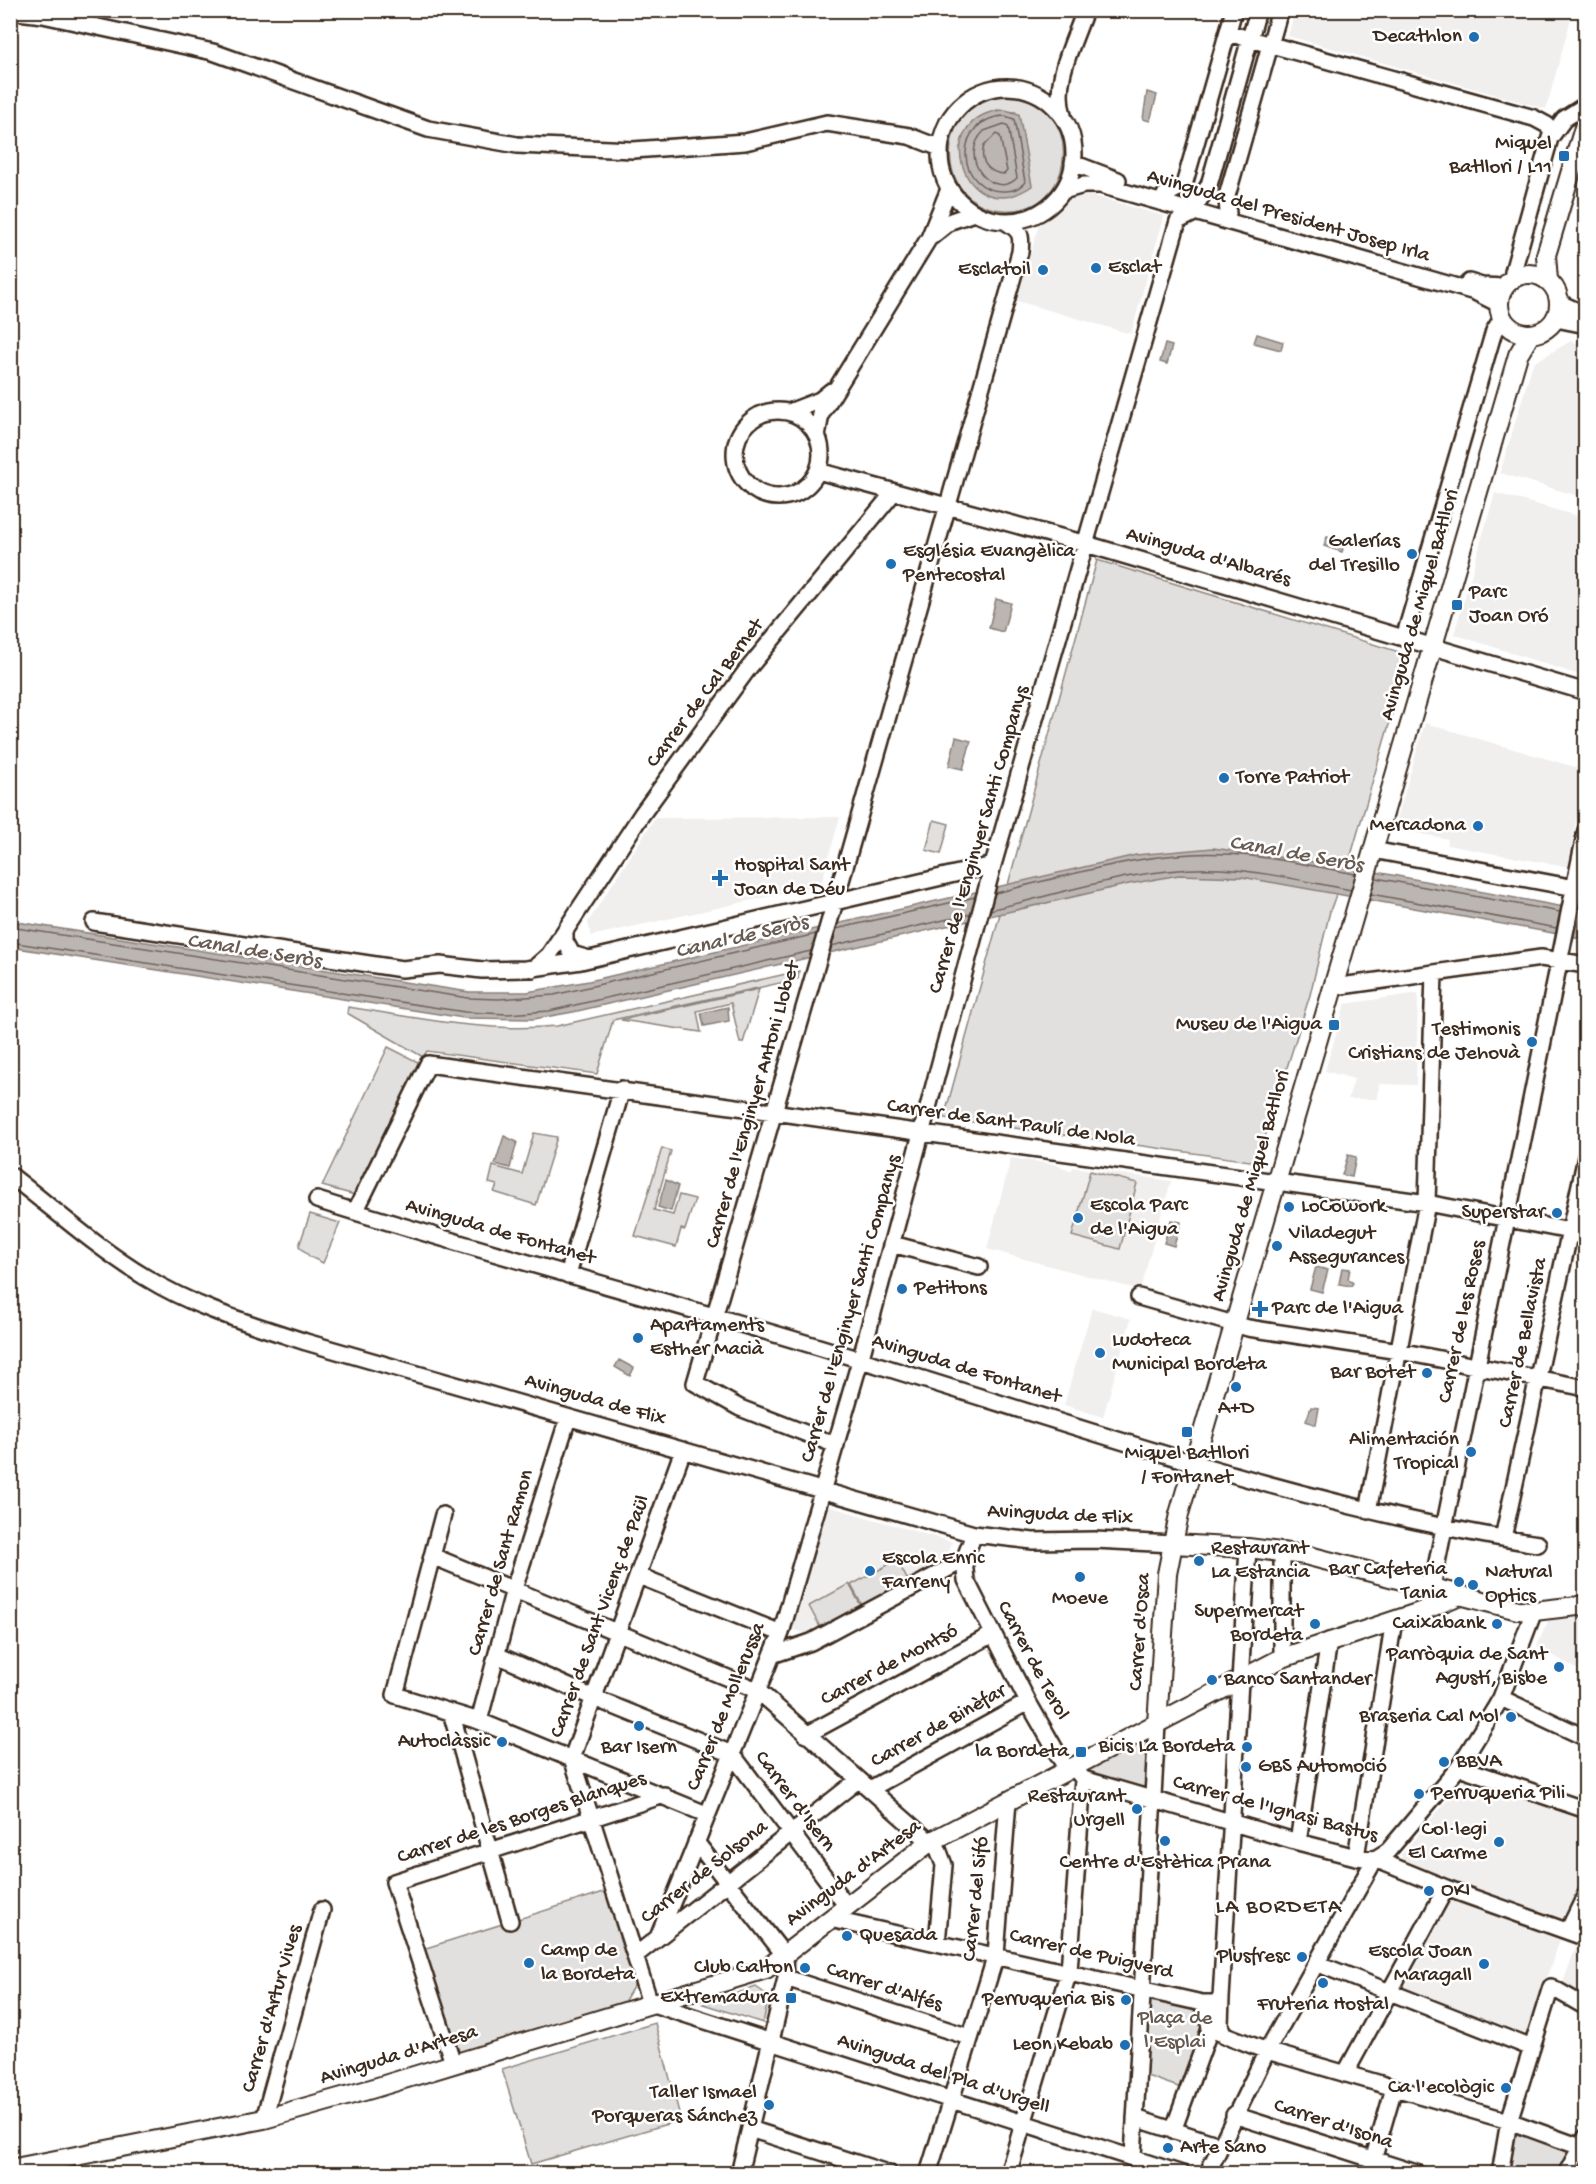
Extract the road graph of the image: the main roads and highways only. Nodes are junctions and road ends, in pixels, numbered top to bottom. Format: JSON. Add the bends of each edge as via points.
{"nodes":[{"id":1,"x":1586,"y":121,"type":"edge"},
{"id":2,"x":1546,"y":255,"type":"junction"},
{"id":3,"x":1548,"y":280,"type":"junction"},
{"id":4,"x":1510,"y":292,"type":"junction"},
{"id":5,"x":1523,"y":333,"type":"junction"},
{"id":6,"x":1173,"y":1544,"type":"junction"},
{"id":7,"x":1460,"y":1595,"type":"junction"},
{"id":8,"x":1586,"y":1605,"type":"edge"},
{"id":9,"x":1157,"y":1724,"type":"junction"},
{"id":10,"x":10,"y":2169,"type":"edge"}],
"edges":[{"from":1,"to":2,"type":"main road","name":"Avinguda de Miquel Batllori"},
{"from":2,"to":3,"type":"main road","name":"Avinguda de Miquel Batllori"},
{"from":2,"to":4,"type":"main road","name":"Avinguda de Miquel Batllori"},
{"from":3,"to":4,"type":"main road"},
{"from":3,"to":5,"type":"main road","via":[[1557,290],[1558,311],[1543,332]]},
{"from":4,"to":5,"type":"main road"},
{"from":5,"to":6,"type":"main road","name":"Avinguda de Miquel Batllori"},
{"from":6,"to":7,"type":"main road","name":"Avinguda de Flix","via":[[1282,1551]]},
{"from":6,"to":9,"type":"main road","name":"Carrer d'Osca","via":[[1167,1574]]},
{"from":7,"to":8,"type":"main road","name":"Avinguda de Flix","via":[[1518,1610]]},
{"from":7,"to":9,"type":"main road","name":"Avinguda d'Artesa","via":[[1282,1658]]},
{"from":9,"to":10,"type":"main road","name":"Avinguda d'Artesa","via":[[1074,1772],[930,1842],[784,1956],[750,1974],[257,2120]]}]}
